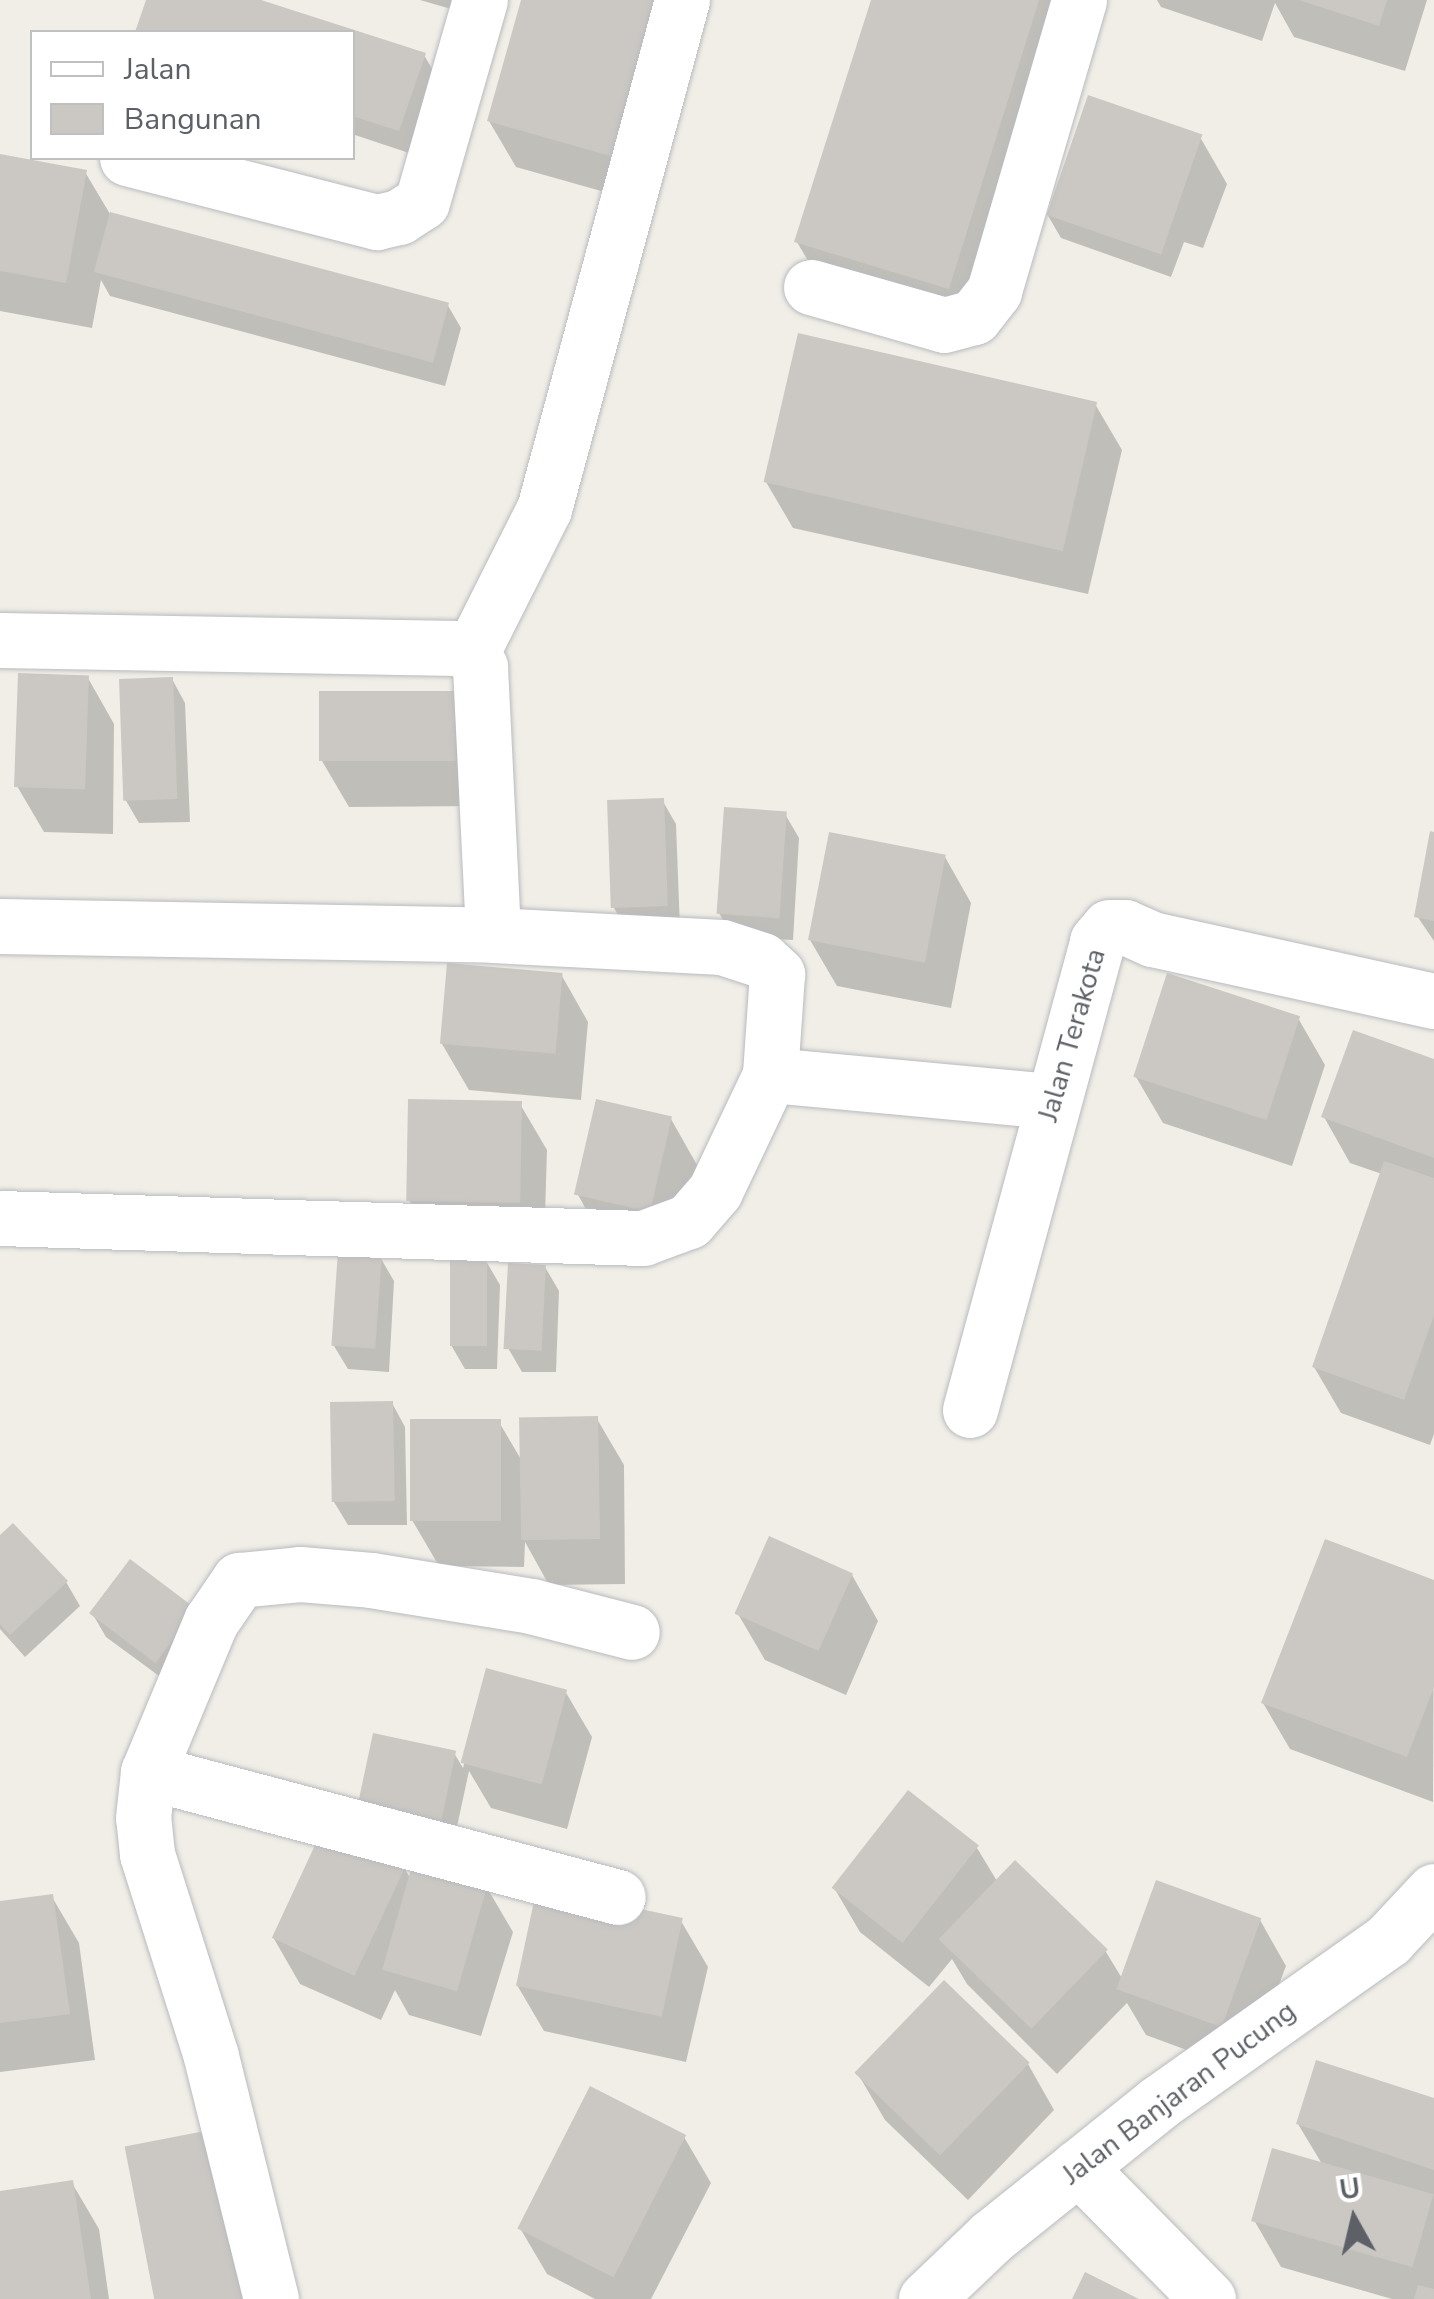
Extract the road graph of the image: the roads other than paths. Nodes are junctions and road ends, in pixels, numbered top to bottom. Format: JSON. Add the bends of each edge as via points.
{"nodes":[{"id":1,"x":480,"y":0,"type":"edge"},
{"id":2,"x":682,"y":0,"type":"edge"},
{"id":3,"x":1079,"y":0,"type":"edge"},
{"id":4,"x":136,"y":160,"type":"edge"},
{"id":5,"x":811,"y":287,"type":"dead end"},
{"id":6,"x":0,"y":640,"type":"edge"},
{"id":7,"x":471,"y":654,"type":"junction"},
{"id":8,"x":0,"y":926,"type":"edge"},
{"id":9,"x":493,"y":934,"type":"junction"},
{"id":10,"x":1434,"y":1000,"type":"edge"},
{"id":11,"x":770,"y":1075,"type":"junction"},
{"id":12,"x":1052,"y":1101,"type":"junction"},
{"id":13,"x":0,"y":1218,"type":"edge"},
{"id":14,"x":970,"y":1410,"type":"dead end"},
{"id":15,"x":632,"y":1632,"type":"dead end"},
{"id":16,"x":148,"y":1772,"type":"junction"},
{"id":17,"x":1434,"y":1891,"type":"edge"},
{"id":18,"x":618,"y":1897,"type":"dead end"},
{"id":19,"x":1078,"y":2167,"type":"junction"},
{"id":20,"x":271,"y":2299,"type":"edge"},
{"id":21,"x":926,"y":2299,"type":"edge"},
{"id":22,"x":1208,"y":2299,"type":"edge"}],
"edges":[{"from":1,"to":4,"type":"street","via":[[422,202],[399,217],[377,222]]},
{"from":2,"to":7,"type":"street","via":[[544,509]]},
{"from":3,"to":5,"type":"street","via":[[994,291],[974,317],[944,325]]},
{"from":6,"to":7,"type":"street","via":[[458,648]]},
{"from":7,"to":9,"type":"street","via":[[480,667]]},
{"from":8,"to":9,"type":"street"},
{"from":9,"to":11,"type":"street","via":[[722,947],[762,960],[777,974]]},
{"from":10,"to":12,"type":"street","name":"Jalan Terakota","via":[[1152,939],[1124,926],[1108,928],[1097,941]]},
{"from":11,"to":12,"type":"street"},
{"from":11,"to":13,"type":"street","via":[[715,1192],[690,1220],[644,1238]]},
{"from":12,"to":14,"type":"street","name":"Jalan Terakota"},
{"from":15,"to":16,"type":"street","via":[[531,1606],[371,1580],[300,1574],[239,1580],[212,1622]]},
{"from":16,"to":18,"type":"street"},
{"from":16,"to":20,"type":"street","via":[[147,1854],[210,2056]]},
{"from":17,"to":19,"type":"street","name":"Jalan Banjaran Pucung","via":[[1388,1940]]},
{"from":19,"to":21,"type":"street","name":"Jalan Banjaran Pucung"},
{"from":19,"to":22,"type":"street"}]}
